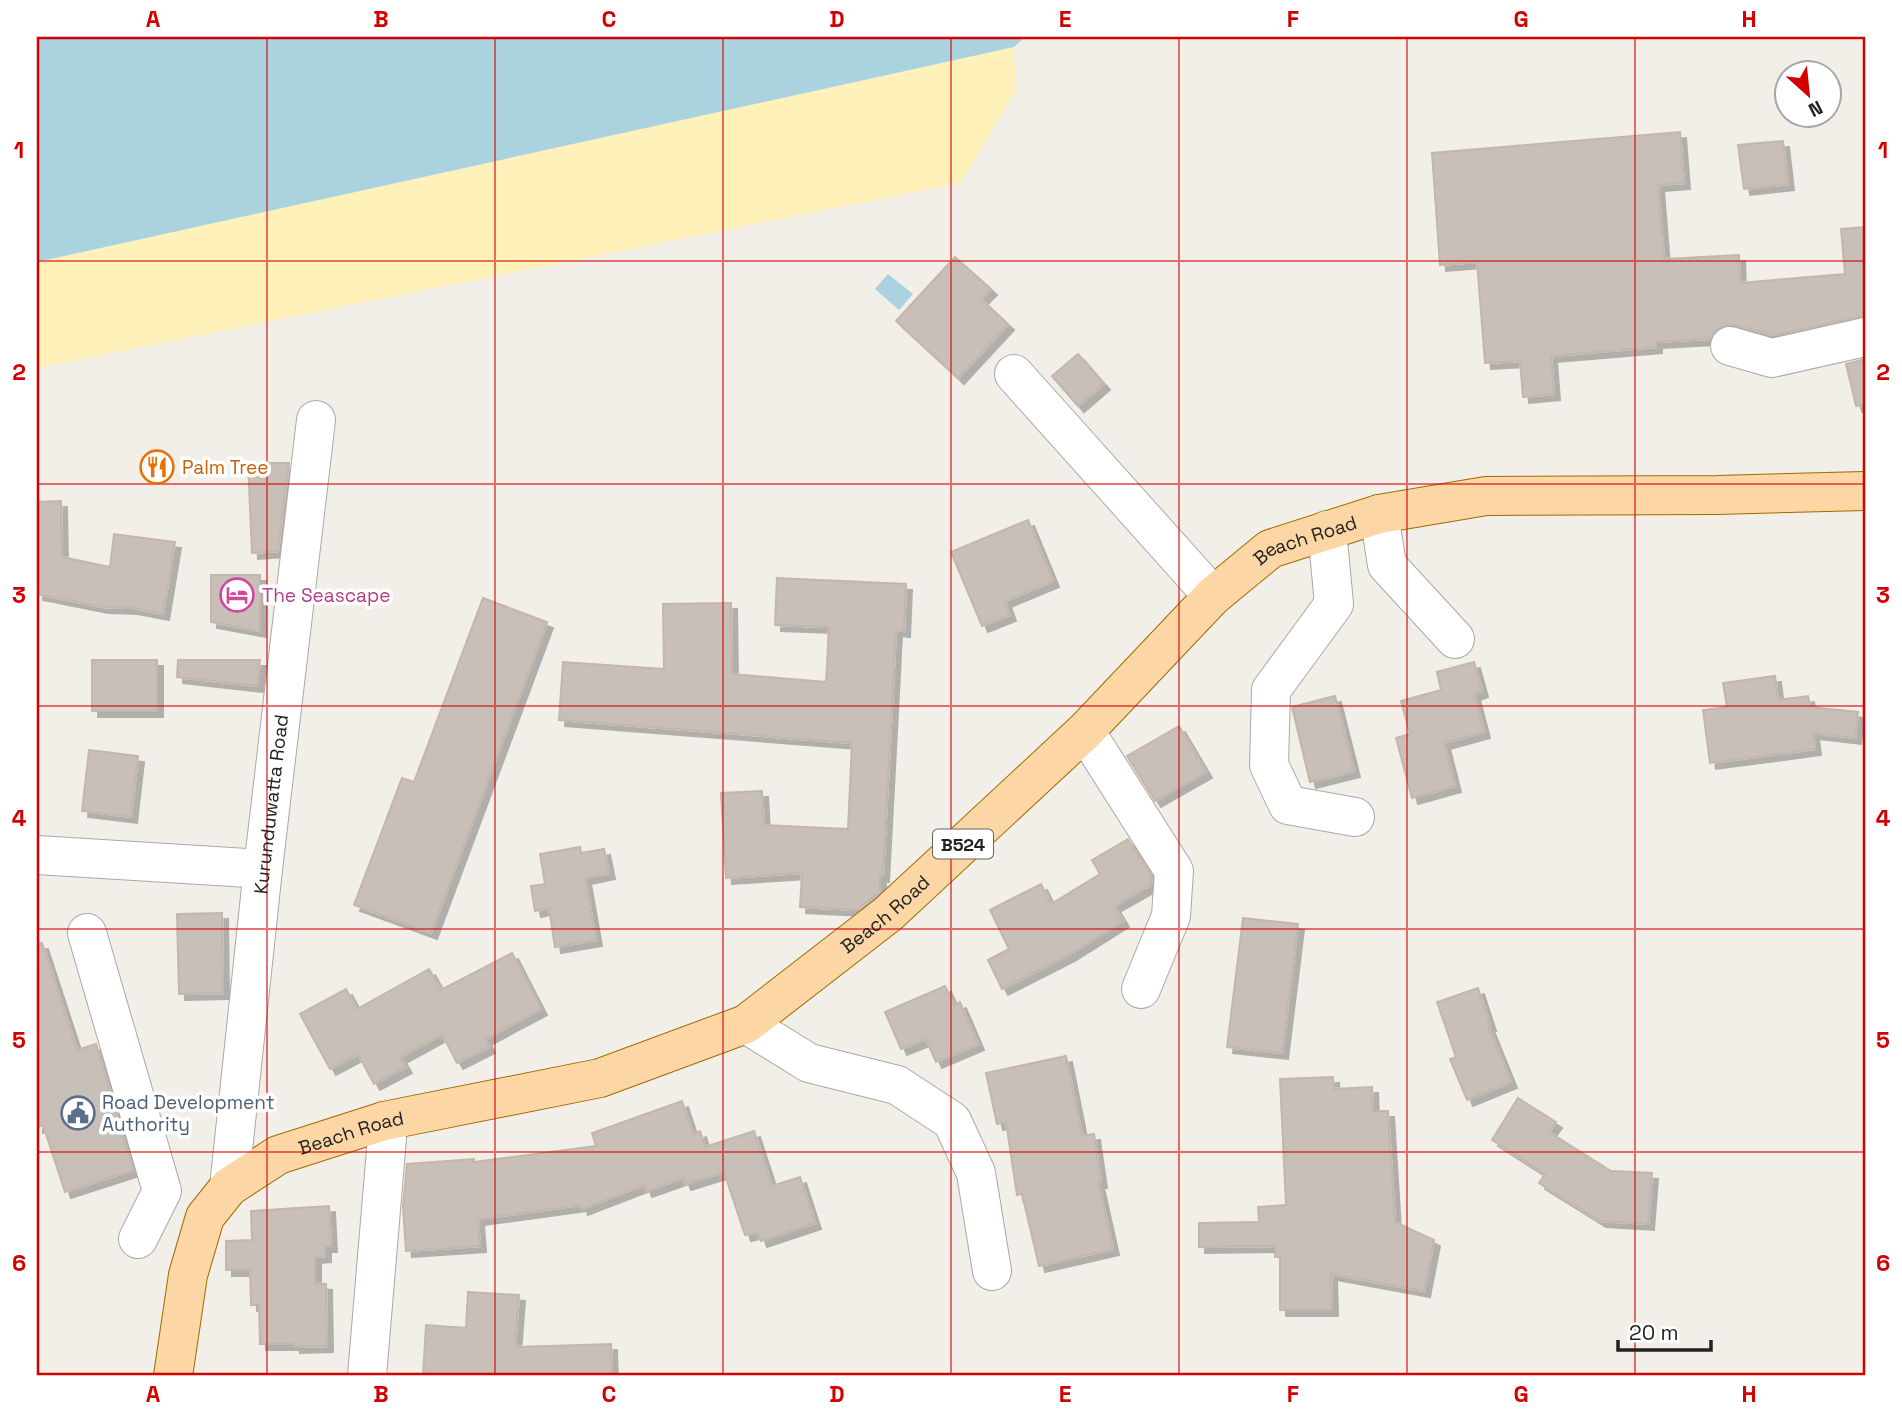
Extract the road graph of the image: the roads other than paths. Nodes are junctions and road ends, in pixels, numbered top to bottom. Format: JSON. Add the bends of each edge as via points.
{"nodes":[{"id":1,"x":1865,"y":337,"type":"edge"},
{"id":2,"x":1730,"y":346,"type":"dead end"},
{"id":3,"x":1014,"y":374,"type":"dead end"},
{"id":4,"x":316,"y":420,"type":"dead end"},
{"id":5,"x":1865,"y":491,"type":"edge"},
{"id":6,"x":1379,"y":514,"type":"junction"},
{"id":7,"x":1327,"y":530,"type":"junction"},
{"id":8,"x":1213,"y":596,"type":"junction"},
{"id":9,"x":1455,"y":639,"type":"dead end"},
{"id":10,"x":1085,"y":731,"type":"junction"},
{"id":11,"x":1355,"y":817,"type":"dead end"},
{"id":12,"x":37,"y":855,"type":"edge"},
{"id":13,"x":263,"y":869,"type":"junction"},
{"id":14,"x":87,"y":933,"type":"dead end"},
{"id":15,"x":1141,"y":989,"type":"dead end"},
{"id":16,"x":746,"y":1024,"type":"junction"},
{"id":17,"x":384,"y":1121,"type":"junction"},
{"id":18,"x":229,"y":1187,"type":"junction"},
{"id":19,"x":162,"y":1191,"type":"junction"},
{"id":20,"x":205,"y":1217,"type":"junction"},
{"id":21,"x":138,"y":1239,"type":"dead end"},
{"id":22,"x":992,"y":1270,"type":"dead end"},
{"id":23,"x":173,"y":1376,"type":"edge"},
{"id":24,"x":367,"y":1376,"type":"edge"}],
"edges":[{"from":1,"to":2,"type":"street","via":[[1772,358]]},
{"from":3,"to":8,"type":"street"},
{"from":4,"to":13,"type":"street","name":"Kurunduwatta Road"},
{"from":5,"to":6,"type":"main road","name":"Beach Road","number":"B524","via":[[1486,496]]},
{"from":6,"to":7,"type":"main road","name":"Beach Road","number":"B524"},
{"from":6,"to":9,"type":"street","via":[[1387,565]]},
{"from":7,"to":8,"type":"main road","name":"Beach Road","number":"B524","via":[[1270,549]]},
{"from":7,"to":11,"type":"street","via":[[1334,604],[1271,690],[1269,765],[1288,805]]},
{"from":8,"to":10,"type":"main road","name":"Beach Road","number":"B524"},
{"from":10,"to":15,"type":"street","via":[[1174,871],[1171,916]]},
{"from":10,"to":16,"type":"main road","name":"Beach Road","number":"B524","via":[[888,914]]},
{"from":12,"to":13,"type":"street"},
{"from":13,"to":18,"type":"street","name":"Kurunduwatta Road"},
{"from":14,"to":19,"type":"street"},
{"from":16,"to":17,"type":"main road","name":"Beach Road","number":"B524","via":[[600,1078]]},
{"from":16,"to":22,"type":"street","via":[[809,1063],[897,1085],[951,1121],[976,1173]]},
{"from":17,"to":18,"type":"main road","name":"Beach Road","number":"B524","via":[[278,1155]]},
{"from":17,"to":24,"type":"street","via":[[387,1138]]},
{"from":18,"to":20,"type":"main road","name":"Beach Road","number":"B524"},
{"from":19,"to":20,"type":"street"},
{"from":19,"to":21,"type":"street"},
{"from":20,"to":23,"type":"main road","name":"Beach Road","number":"B524","via":[[188,1275]]}]}
